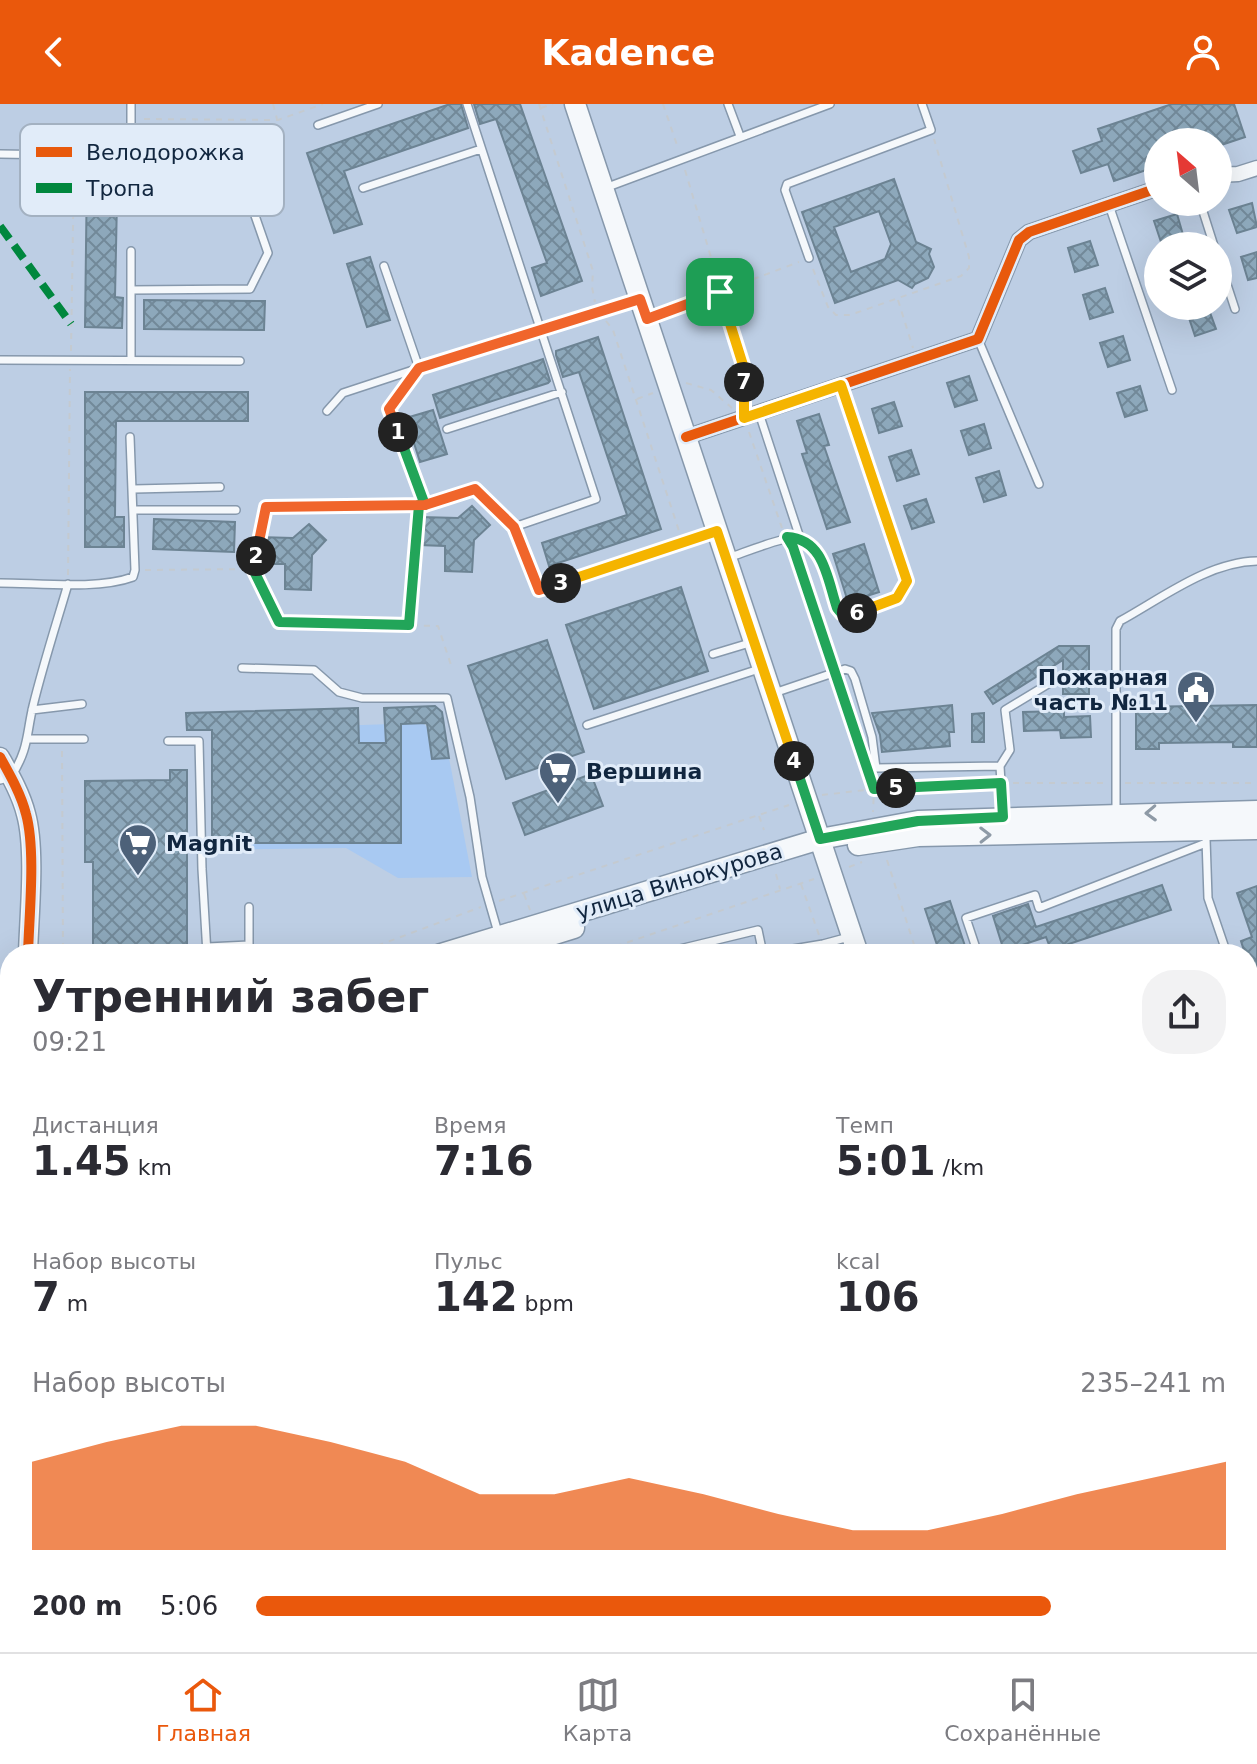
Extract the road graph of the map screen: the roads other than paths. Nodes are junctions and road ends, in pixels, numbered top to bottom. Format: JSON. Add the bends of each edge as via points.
{"nodes":[{"id":1,"x":378,"y":104,"type":"edge"},
{"id":2,"x":467,"y":104,"type":"edge"},
{"id":3,"x":575,"y":104,"type":"edge"},
{"id":4,"x":728,"y":104,"type":"edge"},
{"id":5,"x":830,"y":104,"type":"edge"},
{"id":6,"x":922,"y":104,"type":"edge"},
{"id":7,"x":318,"y":125,"type":"dead end"},
{"id":8,"x":740,"y":136,"type":"junction"},
{"id":9,"x":481,"y":149,"type":"junction"},
{"id":10,"x":0,"y":154,"type":"edge"},
{"id":11,"x":20,"y":154,"type":"edge"},
{"id":12,"x":1257,"y":168,"type":"edge"},
{"id":13,"x":1232,"y":174,"type":"edge"},
{"id":14,"x":363,"y":188,"type":"dead end"},
{"id":15,"x":603,"y":189,"type":"junction"},
{"id":16,"x":1144,"y":193,"type":"edge"},
{"id":17,"x":1109,"y":205,"type":"junction"},
{"id":18,"x":255,"y":216,"type":"edge"},
{"id":19,"x":131,"y":251,"type":"dead end"},
{"id":20,"x":809,"y":258,"type":"road end"},
{"id":21,"x":384,"y":266,"type":"dead end"},
{"id":22,"x":131,"y":290,"type":"junction"},
{"id":23,"x":640,"y":299,"type":"junction"},
{"id":24,"x":1232,"y":300,"type":"edge"},
{"id":25,"x":1235,"y":309,"type":"dead end"},
{"id":26,"x":540,"y":328,"type":"junction"},
{"id":27,"x":978,"y":339,"type":"junction"},
{"id":28,"x":0,"y":360,"type":"edge"},
{"id":29,"x":131,"y":360,"type":"junction"},
{"id":30,"x":240,"y":361,"type":"dead end"},
{"id":31,"x":419,"y":368,"type":"junction"},
{"id":32,"x":841,"y":385,"type":"junction"},
{"id":33,"x":1172,"y":390,"type":"dead end"},
{"id":34,"x":562,"y":392,"type":"junction"},
{"id":35,"x":327,"y":411,"type":"dead end"},
{"id":36,"x":759,"y":413,"type":"junction"},
{"id":37,"x":447,"y":429,"type":"dead end"},
{"id":38,"x":130,"y":437,"type":"dead end"},
{"id":39,"x":686,"y":437,"type":"junction"},
{"id":40,"x":1039,"y":484,"type":"dead end"},
{"id":41,"x":220,"y":487,"type":"dead end"},
{"id":42,"x":134,"y":489,"type":"junction"},
{"id":43,"x":422,"y":505,"type":"junction"},
{"id":44,"x":266,"y":507,"type":"road end"},
{"id":45,"x":134,"y":510,"type":"junction"},
{"id":46,"x":236,"y":510,"type":"dead end"},
{"id":47,"x":514,"y":527,"type":"junction"},
{"id":48,"x":717,"y":531,"type":"junction"},
{"id":49,"x":800,"y":538,"type":"junction"},
{"id":50,"x":726,"y":558,"type":"junction"},
{"id":51,"x":1257,"y":561,"type":"edge"},
{"id":52,"x":0,"y":583,"type":"edge"},
{"id":53,"x":68,"y":584,"type":"junction"},
{"id":54,"x":754,"y":642,"type":"junction"},
{"id":55,"x":713,"y":654,"type":"dead end"},
{"id":56,"x":242,"y":668,"type":"dead end"},
{"id":57,"x":763,"y":668,"type":"junction"},
{"id":58,"x":1053,"y":681,"type":"dead end"},
{"id":59,"x":772,"y":694,"type":"junction"},
{"id":60,"x":82,"y":704,"type":"dead end"},
{"id":61,"x":32,"y":710,"type":"junction"},
{"id":62,"x":587,"y":725,"type":"dead end"},
{"id":63,"x":29,"y":739,"type":"junction"},
{"id":64,"x":84,"y":739,"type":"dead end"},
{"id":65,"x":168,"y":741,"type":"dead end"},
{"id":66,"x":0,"y":757,"type":"edge"},
{"id":67,"x":1000,"y":766,"type":"junction"},
{"id":68,"x":6,"y":779,"type":"edge"},
{"id":69,"x":1257,"y":811,"type":"edge"},
{"id":70,"x":1116,"y":814,"type":"junction"},
{"id":71,"x":1003,"y":817,"type":"junction"},
{"id":72,"x":1205,"y":828,"type":"junction"},
{"id":73,"x":1257,"y":829,"type":"edge"},
{"id":74,"x":822,"y":845,"type":"junction"},
{"id":75,"x":249,"y":907,"type":"dead end"},
{"id":76,"x":28,"y":944,"type":"edge"},
{"id":77,"x":207,"y":944,"type":"edge"},
{"id":78,"x":249,"y":944,"type":"edge"},
{"id":79,"x":496,"y":944,"type":"edge"},
{"id":80,"x":507,"y":944,"type":"edge"},
{"id":81,"x":700,"y":944,"type":"edge"},
{"id":82,"x":761,"y":944,"type":"edge"},
{"id":83,"x":856,"y":944,"type":"edge"},
{"id":84,"x":975,"y":944,"type":"edge"},
{"id":85,"x":1224,"y":944,"type":"edge"}],
"edges":[{"from":1,"to":7,"type":"lane"},
{"from":2,"to":9,"type":"lane"},
{"from":3,"to":15,"type":"main road"},
{"from":4,"to":8,"type":"lane"},
{"from":5,"to":8,"type":"lane"},
{"from":6,"to":20,"type":"lane","via":[[931,130],[787,184]]},
{"from":8,"to":15,"type":"lane"},
{"from":9,"to":14,"type":"lane"},
{"from":9,"to":26,"type":"lane"},
{"from":10,"to":11,"type":"lane"},
{"from":12,"to":13,"type":"street"},
{"from":15,"to":23,"type":"main road"},
{"from":16,"to":17,"type":"street"},
{"from":17,"to":27,"type":"street","via":[[1019,240]]},
{"from":17,"to":33,"type":"lane"},
{"from":18,"to":22,"type":"lane","via":[[268,253],[250,289]]},
{"from":19,"to":22,"type":"lane"},
{"from":21,"to":31,"type":"lane"},
{"from":22,"to":29,"type":"lane"},
{"from":23,"to":26,"type":"lane"},
{"from":23,"to":39,"type":"main road"},
{"from":24,"to":25,"type":"lane"},
{"from":26,"to":31,"type":"lane"},
{"from":26,"to":34,"type":"lane"},
{"from":27,"to":32,"type":"street"},
{"from":27,"to":40,"type":"lane"},
{"from":28,"to":29,"type":"lane"},
{"from":29,"to":30,"type":"lane"},
{"from":31,"to":35,"type":"lane","via":[[343,393]]},
{"from":31,"to":43,"type":"lane","via":[[389,409]]},
{"from":32,"to":36,"type":"street"},
{"from":32,"to":49,"type":"lane","via":[[903,565],[904,589],[886,603],[842,614],[818,552]]},
{"from":34,"to":37,"type":"lane"},
{"from":34,"to":47,"type":"lane","via":[[596,499]]},
{"from":36,"to":39,"type":"street"},
{"from":36,"to":49,"type":"lane"},
{"from":38,"to":42,"type":"lane"},
{"from":39,"to":48,"type":"main road"},
{"from":41,"to":42,"type":"lane"},
{"from":42,"to":45,"type":"lane"},
{"from":43,"to":44,"type":"lane"},
{"from":43,"to":47,"type":"lane","via":[[475,489]]},
{"from":45,"to":46,"type":"lane"},
{"from":45,"to":53,"type":"lane","via":[[133,577]]},
{"from":47,"to":48,"type":"lane","via":[[539,590]]},
{"from":48,"to":50,"type":"main road"},
{"from":49,"to":50,"type":"lane","via":[[787,537]]},
{"from":50,"to":54,"type":"main road"},
{"from":51,"to":70,"type":"lane","via":[[1213,570],[1120,621]]},
{"from":52,"to":53,"type":"lane"},
{"from":53,"to":61,"type":"lane"},
{"from":54,"to":55,"type":"lane"},
{"from":54,"to":57,"type":"main road"},
{"from":56,"to":79,"type":"lane","via":[[314,670],[339,692],[362,698],[447,698]]},
{"from":57,"to":59,"type":"main road"},
{"from":57,"to":62,"type":"lane"},
{"from":58,"to":67,"type":"lane","via":[[1005,710],[1010,750]]},
{"from":59,"to":67,"type":"lane","via":[[845,669],[855,679],[876,768]]},
{"from":59,"to":74,"type":"main road"},
{"from":60,"to":61,"type":"lane"},
{"from":61,"to":63,"type":"lane"},
{"from":63,"to":64,"type":"lane"},
{"from":63,"to":68,"type":"lane","via":[[21,762]]},
{"from":65,"to":77,"type":"lane","via":[[199,741]]},
{"from":66,"to":68,"type":"street"},
{"from":67,"to":71,"type":"lane"},
{"from":68,"to":76,"type":"street","via":[[27,818]]},
{"from":69,"to":72,"type":"main road","name":"улица Винокурова"},
{"from":70,"to":71,"type":"main road","name":"улица Винокурова"},
{"from":72,"to":70,"type":"main road","name":"улица Винокурова","one_way":true},
{"from":71,"to":74,"type":"main road","name":"улица Винокурова","via":[[918,821]]},
{"from":72,"to":73,"type":"main road","name":"улица Винокурова"},
{"from":74,"to":72,"type":"main road","name":"улица Винокурова","one_way":true,"via":[[918,836]]},
{"from":72,"to":84,"type":"lane","via":[[1039,908],[1035,895],[966,918]]},
{"from":72,"to":85,"type":"lane","via":[[1208,898]]},
{"from":74,"to":80,"type":"main road","name":"улица Винокурова"},
{"from":74,"to":83,"type":"main road"},
{"from":75,"to":78,"type":"lane"},
{"from":81,"to":82,"type":"lane","via":[[758,930]]}]}
